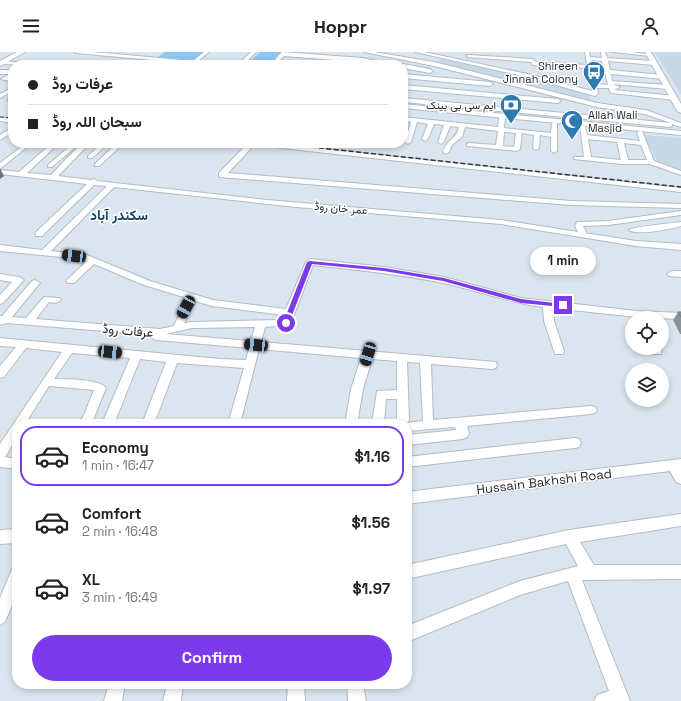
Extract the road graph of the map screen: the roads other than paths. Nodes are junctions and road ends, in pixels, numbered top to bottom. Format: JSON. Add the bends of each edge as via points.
{"nodes":[{"id":1,"x":17,"y":52,"type":"edge"},
{"id":2,"x":22,"y":52,"type":"edge"},
{"id":3,"x":76,"y":52,"type":"edge"},
{"id":4,"x":162,"y":52,"type":"edge"},
{"id":5,"x":207,"y":52,"type":"edge"},
{"id":6,"x":254,"y":52,"type":"edge"},
{"id":7,"x":337,"y":52,"type":"edge"},
{"id":8,"x":366,"y":52,"type":"edge"},
{"id":9,"x":369,"y":52,"type":"edge"},
{"id":10,"x":417,"y":52,"type":"edge"},
{"id":11,"x":615,"y":52,"type":"edge"},
{"id":12,"x":284,"y":53,"type":"edge"},
{"id":13,"x":114,"y":54,"type":"edge"},
{"id":14,"x":468,"y":54,"type":"edge"},
{"id":15,"x":587,"y":54,"type":"edge"},
{"id":16,"x":441,"y":56,"type":"junction"},
{"id":17,"x":132,"y":57,"type":"junction"},
{"id":18,"x":332,"y":58,"type":"junction"},
{"id":19,"x":152,"y":59,"type":"junction"},
{"id":20,"x":128,"y":60,"type":"edge"},
{"id":21,"x":166,"y":60,"type":"edge"},
{"id":22,"x":197,"y":60,"type":"edge"},
{"id":23,"x":245,"y":60,"type":"edge"},
{"id":24,"x":344,"y":60,"type":"edge"},
{"id":25,"x":533,"y":60,"type":"junction"},
{"id":26,"x":466,"y":62,"type":"junction"},
{"id":27,"x":1,"y":64,"type":"edge"},
{"id":28,"x":434,"y":64,"type":"junction"},
{"id":29,"x":408,"y":67,"type":"edge"},
{"id":30,"x":607,"y":67,"type":"edge"},
{"id":31,"x":590,"y":69,"type":"junction"},
{"id":32,"x":431,"y":71,"type":"junction"},
{"id":33,"x":661,"y":76,"type":"edge"},
{"id":34,"x":532,"y":77,"type":"junction"},
{"id":35,"x":408,"y":78,"type":"edge"},
{"id":36,"x":426,"y":86,"type":"junction"},
{"id":37,"x":594,"y":86,"type":"junction"},
{"id":38,"x":408,"y":87,"type":"edge"},
{"id":39,"x":524,"y":95,"type":"junction"},
{"id":40,"x":599,"y":95,"type":"junction"},
{"id":41,"x":475,"y":97,"type":"junction"},
{"id":42,"x":408,"y":101,"type":"edge"},
{"id":43,"x":562,"y":102,"type":"junction"},
{"id":44,"x":419,"y":104,"type":"junction"},
{"id":45,"x":597,"y":105,"type":"junction"},
{"id":46,"x":408,"y":106,"type":"edge"},
{"id":47,"x":408,"y":108,"type":"edge"},
{"id":48,"x":681,"y":112,"type":"edge"},
{"id":49,"x":523,"y":114,"type":"junction"},
{"id":50,"x":563,"y":115,"type":"junction"},
{"id":51,"x":502,"y":118,"type":"junction"},
{"id":52,"x":408,"y":119,"type":"edge"},
{"id":53,"x":415,"y":120,"type":"junction"},
{"id":54,"x":432,"y":122,"type":"junction"},
{"id":55,"x":598,"y":122,"type":"junction"},
{"id":56,"x":555,"y":123,"type":"junction"},
{"id":57,"x":448,"y":124,"type":"junction"},
{"id":58,"x":463,"y":125,"type":"junction"},
{"id":59,"x":681,"y":125,"type":"edge"},
{"id":60,"x":582,"y":126,"type":"junction"},
{"id":61,"x":501,"y":129,"type":"junction"},
{"id":62,"x":519,"y":131,"type":"junction"},
{"id":63,"x":640,"y":132,"type":"junction"},
{"id":64,"x":537,"y":133,"type":"junction"},
{"id":65,"x":555,"y":134,"type":"junction"},
{"id":66,"x":681,"y":134,"type":"edge"},
{"id":67,"x":584,"y":137,"type":"junction"},
{"id":68,"x":476,"y":138,"type":"junction"},
{"id":69,"x":425,"y":139,"type":"dead end"},
{"id":70,"x":620,"y":140,"type":"junction"},
{"id":71,"x":408,"y":142,"type":"dead end"},
{"id":72,"x":441,"y":142,"type":"dead end"},
{"id":73,"x":644,"y":143,"type":"junction"},
{"id":74,"x":23,"y":148,"type":"edge"},
{"id":75,"x":50,"y":148,"type":"edge"},
{"id":76,"x":71,"y":148,"type":"edge"},
{"id":77,"x":81,"y":148,"type":"edge"},
{"id":78,"x":102,"y":148,"type":"edge"},
{"id":79,"x":107,"y":148,"type":"edge"},
{"id":80,"x":113,"y":148,"type":"edge"},
{"id":81,"x":248,"y":148,"type":"edge"},
{"id":82,"x":299,"y":148,"type":"edge"},
{"id":83,"x":499,"y":148,"type":"junction"},
{"id":84,"x":536,"y":148,"type":"dead end"},
{"id":85,"x":554,"y":151,"type":"dead end"},
{"id":86,"x":446,"y":152,"type":"dead end"},
{"id":87,"x":576,"y":158,"type":"dead end"},
{"id":88,"x":588,"y":159,"type":"junction"},
{"id":89,"x":93,"y":161,"type":"junction"},
{"id":90,"x":625,"y":162,"type":"junction"},
{"id":91,"x":651,"y":162,"type":"junction"},
{"id":92,"x":50,"y":166,"type":"dead end"},
{"id":93,"x":0,"y":167,"type":"edge"},
{"id":94,"x":0,"y":172,"type":"edge"},
{"id":95,"x":681,"y":173,"type":"edge"},
{"id":96,"x":21,"y":174,"type":"junction"},
{"id":97,"x":53,"y":177,"type":"junction"},
{"id":98,"x":94,"y":181,"type":"junction"},
{"id":99,"x":113,"y":184,"type":"junction"},
{"id":100,"x":681,"y":190,"type":"edge"},
{"id":101,"x":681,"y":206,"type":"edge"},
{"id":102,"x":681,"y":213,"type":"edge"},
{"id":103,"x":681,"y":224,"type":"edge"},
{"id":104,"x":633,"y":230,"type":"dead end"},
{"id":105,"x":39,"y":234,"type":"dead end"},
{"id":106,"x":582,"y":234,"type":"junction"},
{"id":107,"x":681,"y":247,"type":"edge"},
{"id":108,"x":0,"y":248,"type":"edge"},
{"id":109,"x":45,"y":252,"type":"junction"},
{"id":110,"x":93,"y":260,"type":"junction"},
{"id":111,"x":0,"y":277,"type":"edge"},
{"id":112,"x":71,"y":280,"type":"dead end"},
{"id":113,"x":35,"y":283,"type":"dead end"},
{"id":114,"x":192,"y":297,"type":"junction"},
{"id":115,"x":56,"y":300,"type":"dead end"},
{"id":116,"x":0,"y":301,"type":"edge"},
{"id":117,"x":548,"y":304,"type":"junction"},
{"id":118,"x":290,"y":313,"type":"junction"},
{"id":119,"x":625,"y":313,"type":"edge"},
{"id":120,"x":669,"y":316,"type":"edge"},
{"id":121,"x":681,"y":316,"type":"edge"},
{"id":122,"x":1,"y":321,"type":"edge"},
{"id":123,"x":29,"y":321,"type":"junction"},
{"id":124,"x":261,"y":324,"type":"junction"},
{"id":125,"x":178,"y":328,"type":"junction"},
{"id":126,"x":160,"y":332,"type":"junction"},
{"id":127,"x":0,"y":342,"type":"edge"},
{"id":128,"x":24,"y":344,"type":"junction"},
{"id":129,"x":256,"y":345,"type":"junction"},
{"id":130,"x":70,"y":348,"type":"junction"},
{"id":131,"x":559,"y":351,"type":"dead end"},
{"id":132,"x":137,"y":354,"type":"junction"},
{"id":133,"x":368,"y":354,"type":"junction"},
{"id":134,"x":402,"y":357,"type":"junction"},
{"id":135,"x":173,"y":358,"type":"junction"},
{"id":136,"x":425,"y":359,"type":"junction"},
{"id":137,"x":250,"y":364,"type":"junction"},
{"id":138,"x":492,"y":365,"type":"dead end"},
{"id":139,"x":0,"y":374,"type":"edge"},
{"id":140,"x":46,"y":382,"type":"junction"},
{"id":141,"x":403,"y":395,"type":"junction"},
{"id":142,"x":592,"y":410,"type":"dead end"},
{"id":143,"x":22,"y":419,"type":"edge"},
{"id":144,"x":87,"y":419,"type":"edge"},
{"id":145,"x":110,"y":419,"type":"edge"},
{"id":146,"x":150,"y":419,"type":"edge"},
{"id":147,"x":235,"y":419,"type":"edge"},
{"id":148,"x":352,"y":419,"type":"edge"},
{"id":149,"x":378,"y":419,"type":"edge"},
{"id":150,"x":406,"y":419,"type":"edge"},
{"id":151,"x":428,"y":419,"type":"dead end"},
{"id":152,"x":460,"y":422,"type":"junction"},
{"id":153,"x":412,"y":424,"type":"edge"},
{"id":154,"x":12,"y":435,"type":"edge"},
{"id":155,"x":412,"y":439,"type":"edge"},
{"id":156,"x":574,"y":443,"type":"dead end"},
{"id":157,"x":0,"y":454,"type":"edge"},
{"id":158,"x":412,"y":461,"type":"edge"},
{"id":159,"x":0,"y":462,"type":"edge"},
{"id":160,"x":12,"y":463,"type":"edge"},
{"id":161,"x":677,"y":464,"type":"edge"},
{"id":162,"x":681,"y":478,"type":"edge"},
{"id":163,"x":412,"y":497,"type":"edge"},
{"id":164,"x":681,"y":520,"type":"edge"},
{"id":165,"x":569,"y":537,"type":"junction"},
{"id":166,"x":412,"y":571,"type":"edge"},
{"id":167,"x":590,"y":572,"type":"junction"},
{"id":168,"x":681,"y":572,"type":"edge"},
{"id":169,"x":572,"y":573,"type":"junction"},
{"id":170,"x":12,"y":587,"type":"edge"},
{"id":171,"x":0,"y":617,"type":"edge"},
{"id":172,"x":412,"y":632,"type":"edge"},
{"id":173,"x":116,"y":689,"type":"edge"},
{"id":174,"x":174,"y":689,"type":"edge"},
{"id":175,"x":296,"y":689,"type":"edge"},
{"id":176,"x":356,"y":689,"type":"edge"},
{"id":177,"x":614,"y":700,"type":"edge"},
{"id":178,"x":113,"y":701,"type":"edge"},
{"id":179,"x":172,"y":701,"type":"edge"},
{"id":180,"x":296,"y":701,"type":"edge"},
{"id":181,"x":357,"y":701,"type":"edge"}],
"edges":[{"from":1,"to":27,"type":"main road"},
{"from":2,"to":27,"type":"main road"},
{"from":3,"to":13,"type":"street"},
{"from":4,"to":19,"type":"street"},
{"from":5,"to":22,"type":"street"},
{"from":6,"to":23,"type":"street"},
{"from":7,"to":18,"type":"street"},
{"from":8,"to":9,"type":"street"},
{"from":9,"to":28,"type":"street"},
{"from":10,"to":16,"type":"street"},
{"from":11,"to":33,"type":"street"},
{"from":12,"to":18,"type":"street"},
{"from":13,"to":17,"type":"street"},
{"from":14,"to":25,"type":"street"},
{"from":14,"to":26,"type":"street"},
{"from":15,"to":30,"type":"street"},
{"from":15,"to":31,"type":"street"},
{"from":16,"to":26,"type":"street"},
{"from":16,"to":28,"type":"street"},
{"from":17,"to":19,"type":"street"},
{"from":17,"to":20,"type":"street"},
{"from":18,"to":24,"type":"street"},
{"from":19,"to":21,"type":"street"},
{"from":25,"to":31,"type":"street"},
{"from":25,"to":34,"type":"street"},
{"from":26,"to":34,"type":"street"},
{"from":28,"to":32,"type":"street"},
{"from":28,"to":39,"type":"street"},
{"from":29,"to":32,"type":"street"},
{"from":30,"to":31,"type":"street"},
{"from":30,"to":33,"type":"street"},
{"from":30,"to":33,"type":"street"},
{"from":30,"to":33,"type":"street"},
{"from":30,"to":33,"type":"street"},
{"from":30,"to":33,"type":"street","via":[[612,91]]},
{"from":30,"to":37,"type":"street"},
{"from":31,"to":37,"type":"street"},
{"from":32,"to":36,"type":"street"},
{"from":33,"to":40,"type":"street"},
{"from":33,"to":48,"type":"main road"},
{"from":34,"to":40,"type":"street"},
{"from":35,"to":36,"type":"street"},
{"from":36,"to":38,"type":"street"},
{"from":36,"to":41,"type":"street"},
{"from":36,"to":41,"type":"street"},
{"from":36,"to":44,"type":"street"},
{"from":37,"to":40,"type":"street"},
{"from":39,"to":41,"type":"street"},
{"from":39,"to":41,"type":"street"},
{"from":39,"to":43,"type":"street"},
{"from":39,"to":43,"type":"street"},
{"from":39,"to":49,"type":"street"},
{"from":40,"to":45,"type":"street"},
{"from":41,"to":44,"type":"main road"},
{"from":41,"to":49,"type":"main road"},
{"from":42,"to":44,"type":"street"},
{"from":43,"to":45,"type":"street"},
{"from":43,"to":50,"type":"street"},
{"from":44,"to":46,"type":"main road"},
{"from":45,"to":55,"type":"street"},
{"from":45,"to":59,"type":"street","via":[[646,112]]},
{"from":47,"to":51,"type":"main road"},
{"from":49,"to":50,"type":"street"},
{"from":49,"to":55,"type":"main road"},
{"from":50,"to":55,"type":"street"},
{"from":51,"to":56,"type":"main road"},
{"from":51,"to":61,"type":"street"},
{"from":52,"to":53,"type":"street"},
{"from":53,"to":54,"type":"street"},
{"from":53,"to":71,"type":"street"},
{"from":54,"to":57,"type":"street"},
{"from":54,"to":69,"type":"street"},
{"from":55,"to":59,"type":"street"},
{"from":55,"to":66,"type":"main road"},
{"from":56,"to":60,"type":"main road"},
{"from":56,"to":65,"type":"street"},
{"from":57,"to":58,"type":"street"},
{"from":57,"to":72,"type":"street"},
{"from":58,"to":68,"type":"street"},
{"from":58,"to":86,"type":"street","via":[[460,136],[449,144]]},
{"from":60,"to":63,"type":"main road"},
{"from":60,"to":67,"type":"street"},
{"from":61,"to":62,"type":"street"},
{"from":61,"to":68,"type":"street"},
{"from":61,"to":83,"type":"street"},
{"from":62,"to":64,"type":"street"},
{"from":62,"to":83,"type":"street","via":[[518,149]]},
{"from":63,"to":66,"type":"main road"},
{"from":63,"to":73,"type":"street"},
{"from":64,"to":65,"type":"street"},
{"from":64,"to":84,"type":"street"},
{"from":65,"to":85,"type":"street"},
{"from":67,"to":70,"type":"street"},
{"from":67,"to":88,"type":"street"},
{"from":68,"to":83,"type":"street"},
{"from":70,"to":73,"type":"street"},
{"from":70,"to":90,"type":"street"},
{"from":73,"to":91,"type":"street"},
{"from":74,"to":93,"type":"street"},
{"from":75,"to":96,"type":"street"},
{"from":76,"to":92,"type":"street"},
{"from":77,"to":97,"type":"street"},
{"from":78,"to":89,"type":"street"},
{"from":79,"to":89,"type":"street"},
{"from":80,"to":89,"type":"street"},
{"from":81,"to":101,"type":"street","via":[[222,175],[571,203]]},
{"from":82,"to":100,"type":"street"},
{"from":87,"to":88,"type":"street"},
{"from":88,"to":90,"type":"street"},
{"from":90,"to":91,"type":"street"},
{"from":91,"to":95,"type":"street"},
{"from":94,"to":96,"type":"street","name":"عمر خان روڈ"},
{"from":96,"to":97,"type":"street","name":"عمر خان روڈ"},
{"from":97,"to":98,"type":"street","name":"عمر خان روڈ"},
{"from":98,"to":99,"type":"street","name":"عمر خان روڈ"},
{"from":98,"to":105,"type":"street"},
{"from":99,"to":106,"type":"street","name":"عمر خان روڈ","via":[[269,202],[502,222]]},
{"from":99,"to":109,"type":"street"},
{"from":102,"to":106,"type":"street","via":[[608,223],[580,224]]},
{"from":103,"to":104,"type":"street"},
{"from":106,"to":107,"type":"street","name":"عمر خان روڈ","via":[[652,247]]},
{"from":108,"to":109,"type":"street"},
{"from":109,"to":110,"type":"street"},
{"from":110,"to":112,"type":"street"},
{"from":110,"to":114,"type":"street","via":[[147,283]]},
{"from":111,"to":116,"type":"street","via":[[19,280]]},
{"from":113,"to":122,"type":"street"},
{"from":114,"to":118,"type":"street","via":[[212,303]]},
{"from":114,"to":125,"type":"street"},
{"from":115,"to":123,"type":"street","via":[[46,299]]},
{"from":117,"to":118,"type":"street","via":[[521,301],[444,280],[310,262]]},
{"from":117,"to":119,"type":"street"},
{"from":117,"to":131,"type":"street","via":[[550,326]]},
{"from":118,"to":124,"type":"street","name":"عرفات روڈ","via":[[286,323]]},
{"from":120,"to":121,"type":"street"},
{"from":122,"to":123,"type":"street","name":"عرفات روڈ"},
{"from":123,"to":126,"type":"street","name":"عرفات روڈ"},
{"from":124,"to":125,"type":"street","name":"عرفات روڈ","via":[[192,325]]},
{"from":124,"to":129,"type":"street"},
{"from":125,"to":126,"type":"street","name":"عرفات روڈ"},
{"from":126,"to":129,"type":"street","via":[[157,337]]},
{"from":127,"to":128,"type":"street"},
{"from":128,"to":130,"type":"street"},
{"from":128,"to":139,"type":"street"},
{"from":129,"to":133,"type":"street"},
{"from":129,"to":137,"type":"street"},
{"from":130,"to":132,"type":"street"},
{"from":130,"to":140,"type":"street"},
{"from":132,"to":135,"type":"street"},
{"from":132,"to":145,"type":"street"},
{"from":133,"to":134,"type":"street"},
{"from":133,"to":148,"type":"street","via":[[357,389]]},
{"from":134,"to":136,"type":"street"},
{"from":134,"to":141,"type":"street"},
{"from":135,"to":137,"type":"street"},
{"from":135,"to":146,"type":"street"},
{"from":136,"to":138,"type":"street"},
{"from":136,"to":151,"type":"street"},
{"from":137,"to":147,"type":"street"},
{"from":140,"to":143,"type":"street"},
{"from":140,"to":144,"type":"street","via":[[100,388]]},
{"from":141,"to":149,"type":"street","via":[[381,394]]},
{"from":141,"to":150,"type":"street"},
{"from":142,"to":152,"type":"street"},
{"from":152,"to":153,"type":"street"},
{"from":152,"to":155,"type":"street","via":[[464,434]]},
{"from":154,"to":157,"type":"street"},
{"from":156,"to":158,"type":"street"},
{"from":159,"to":160,"type":"street"},
{"from":161,"to":162,"type":"street"},
{"from":161,"to":163,"type":"street","name":"Hussain Bakhshi Road"},
{"from":164,"to":165,"type":"street"},
{"from":165,"to":166,"type":"street"},
{"from":165,"to":167,"type":"street"},
{"from":167,"to":168,"type":"street"},
{"from":167,"to":169,"type":"street"},
{"from":169,"to":172,"type":"street","via":[[520,588]]},
{"from":169,"to":177,"type":"street"},
{"from":170,"to":171,"type":"street"},
{"from":173,"to":178,"type":"street"},
{"from":174,"to":179,"type":"street"},
{"from":175,"to":180,"type":"street"},
{"from":176,"to":181,"type":"street"}]}
